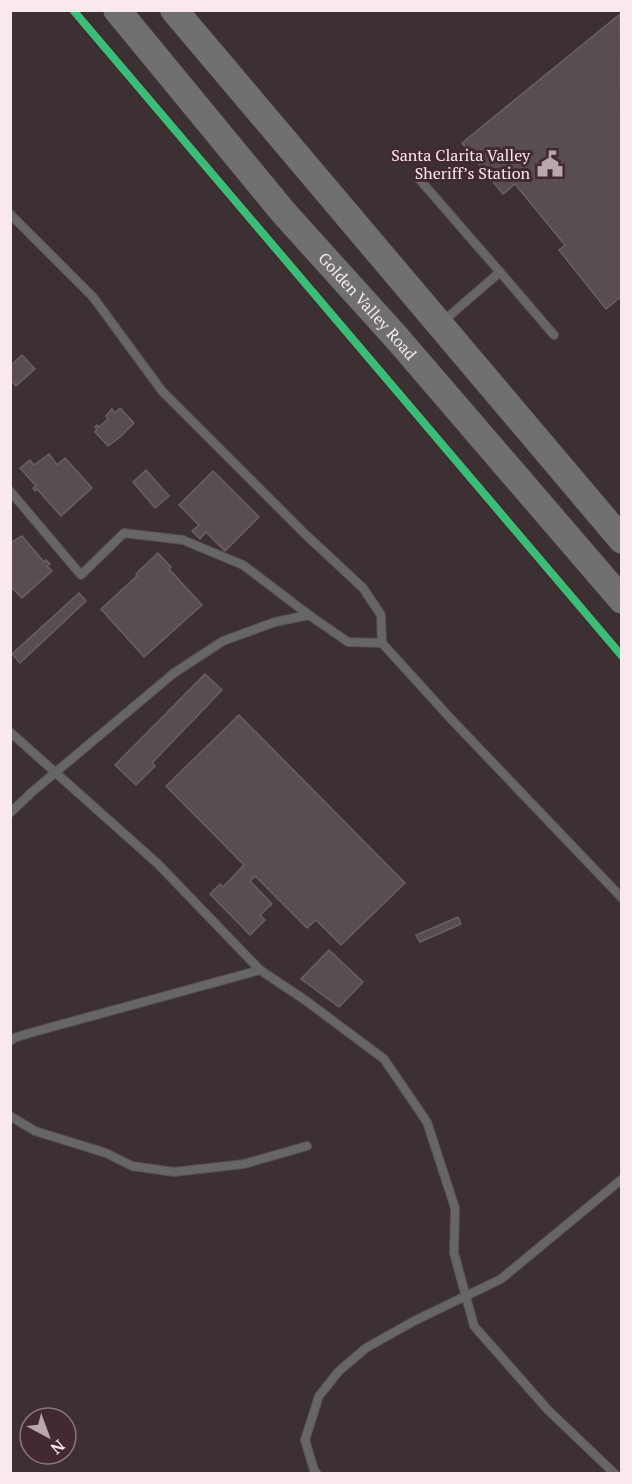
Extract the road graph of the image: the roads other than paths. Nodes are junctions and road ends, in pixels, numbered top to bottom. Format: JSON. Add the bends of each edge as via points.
{"nodes":[{"id":1,"x":117,"y":10,"type":"edge"},
{"id":2,"x":174,"y":10,"type":"edge"},
{"id":3,"x":420,"y":180,"type":"dead end"},
{"id":4,"x":10,"y":214,"type":"edge"},
{"id":5,"x":500,"y":272,"type":"junction"},
{"id":6,"x":439,"y":325,"type":"junction"},
{"id":7,"x":554,"y":335,"type":"dead end"},
{"id":8,"x":10,"y":491,"type":"edge"},
{"id":9,"x":621,"y":540,"type":"edge"},
{"id":10,"x":621,"y":600,"type":"edge"},
{"id":11,"x":309,"y":615,"type":"junction"},
{"id":12,"x":382,"y":643,"type":"junction"},
{"id":13,"x":10,"y":732,"type":"edge"},
{"id":14,"x":56,"y":772,"type":"junction"},
{"id":15,"x":10,"y":813,"type":"edge"},
{"id":16,"x":621,"y":898,"type":"edge"},
{"id":17,"x":260,"y":970,"type":"junction"},
{"id":18,"x":10,"y":1041,"type":"edge"},
{"id":19,"x":10,"y":1116,"type":"edge"},
{"id":20,"x":307,"y":1146,"type":"dead end"},
{"id":21,"x":621,"y":1179,"type":"edge"},
{"id":22,"x":466,"y":1297,"type":"junction"},
{"id":23,"x":317,"y":1473,"type":"edge"},
{"id":24,"x":615,"y":1473,"type":"edge"}],
"edges":[{"from":1,"to":10,"type":"main road","name":"Golden Valley Road","via":[[284,213],[396,337]]},
{"from":2,"to":6,"type":"main road"},
{"from":3,"to":5,"type":"lane"},
{"from":4,"to":12,"type":"lane","via":[[93,297],[162,391],[363,588],[381,615]]},
{"from":5,"to":6,"type":"lane"},
{"from":5,"to":7,"type":"lane"},
{"from":6,"to":9,"type":"main road"},
{"from":8,"to":11,"type":"lane","via":[[81,575],[124,533],[183,540],[243,565]]},
{"from":11,"to":12,"type":"lane","via":[[348,642]]},
{"from":11,"to":14,"type":"lane","via":[[275,622],[223,641],[174,672]]},
{"from":12,"to":16,"type":"lane"},
{"from":13,"to":14,"type":"lane"},
{"from":14,"to":15,"type":"lane"},
{"from":14,"to":17,"type":"lane","via":[[158,864]]},
{"from":17,"to":18,"type":"lane"},
{"from":17,"to":22,"type":"lane","via":[[384,1059],[427,1122],[455,1208],[454,1253]]},
{"from":19,"to":20,"type":"lane","via":[[35,1131],[106,1153],[132,1166],[174,1172],[244,1164]]},
{"from":21,"to":22,"type":"lane","via":[[501,1279]]},
{"from":22,"to":23,"type":"lane","via":[[366,1348],[339,1371],[319,1396],[305,1440]]},
{"from":22,"to":24,"type":"lane","via":[[474,1326],[548,1410]]}]}
